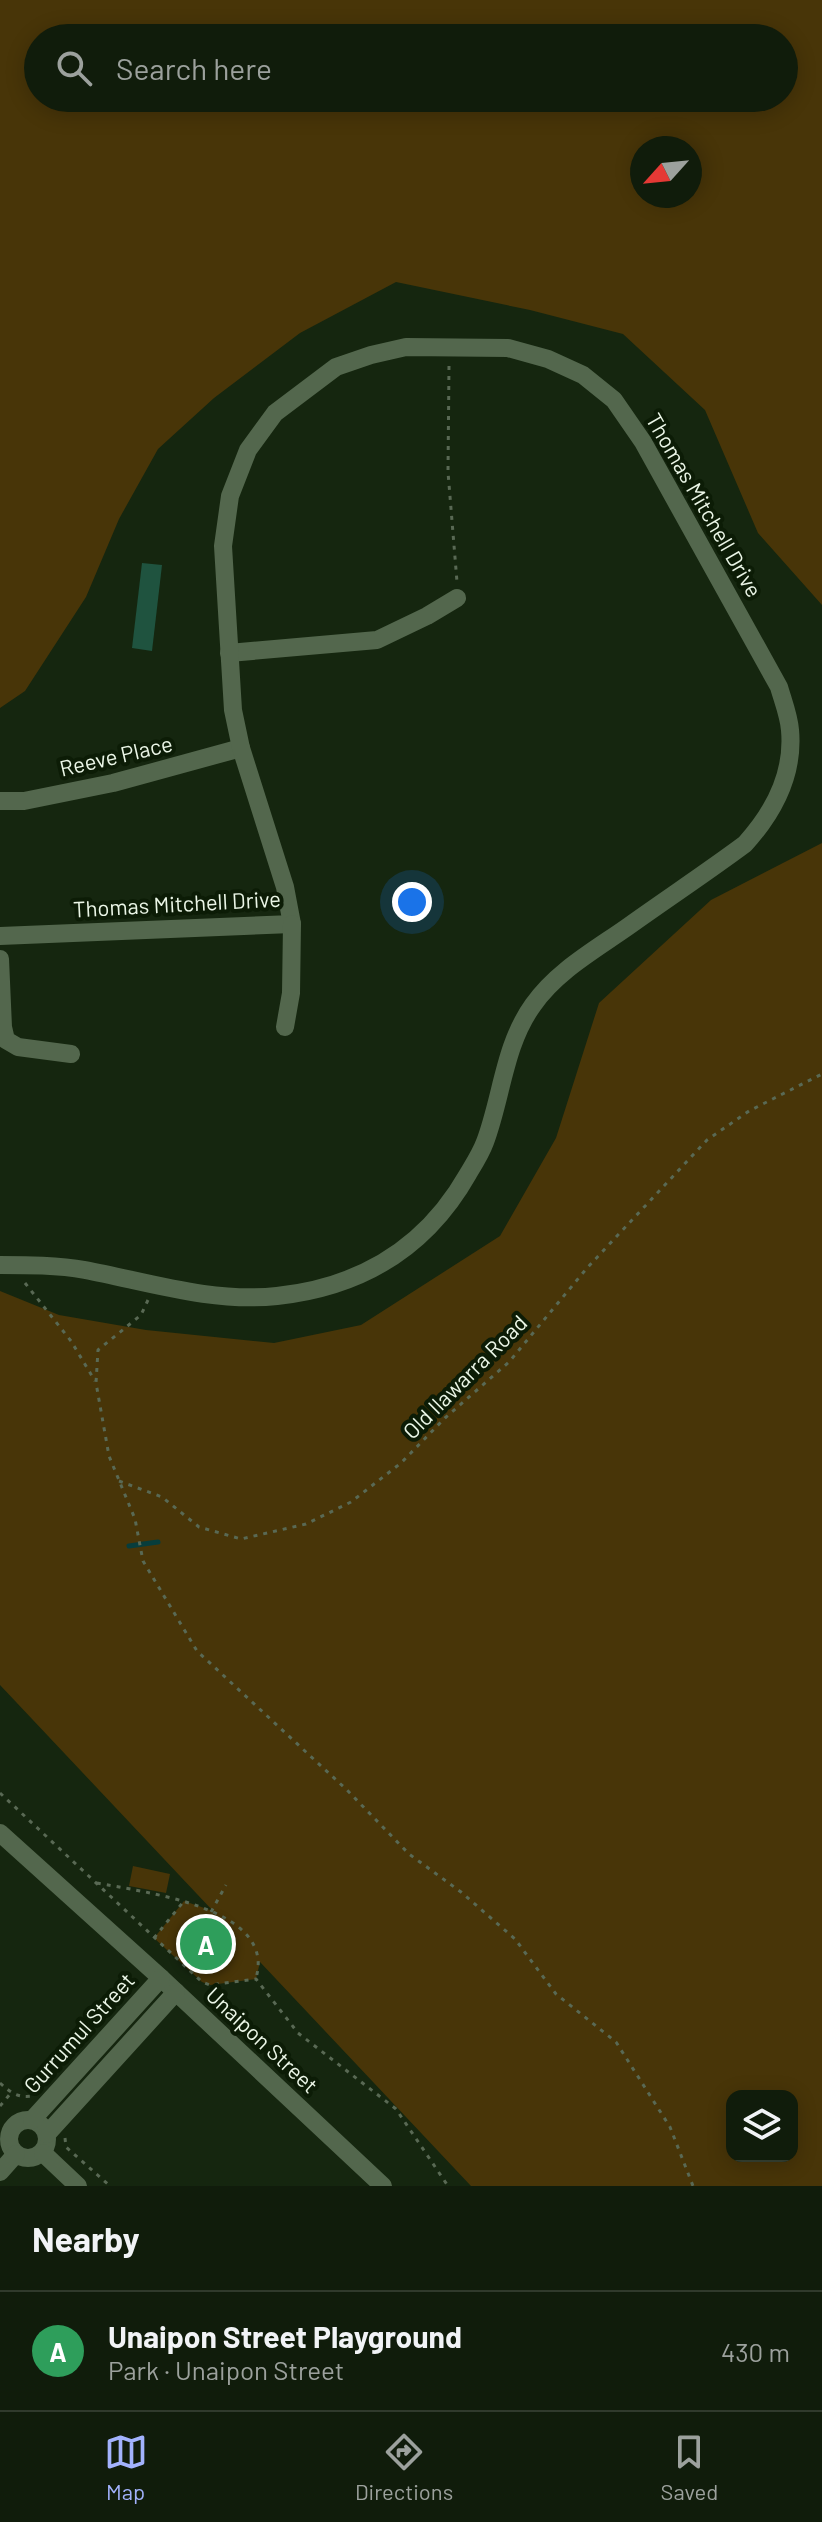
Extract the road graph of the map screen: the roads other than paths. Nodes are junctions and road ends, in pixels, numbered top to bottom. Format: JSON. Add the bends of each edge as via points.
{"nodes":[{"id":1,"x":457,"y":598,"type":"road end"},
{"id":2,"x":229,"y":653,"type":"junction"},
{"id":3,"x":241,"y":748,"type":"junction"},
{"id":4,"x":0,"y":801,"type":"edge"},
{"id":5,"x":292,"y":924,"type":"junction"},
{"id":6,"x":0,"y":936,"type":"edge"},
{"id":7,"x":0,"y":959,"type":"edge"},
{"id":8,"x":285,"y":1027,"type":"dead end"},
{"id":9,"x":71,"y":1054,"type":"dead end"},
{"id":10,"x":5,"y":1265,"type":"edge"},
{"id":11,"x":0,"y":1833,"type":"edge"},
{"id":12,"x":161,"y":1978,"type":"junction"},
{"id":13,"x":176,"y":1992,"type":"junction"},
{"id":14,"x":7,"y":2120,"type":"edge"},
{"id":15,"x":32,"y":2120,"type":"junction"},
{"id":16,"x":55,"y":2134,"type":"junction"},
{"id":17,"x":43,"y":2153,"type":"junction"},
{"id":18,"x":16,"y":2154,"type":"junction"},
{"id":19,"x":0,"y":2172,"type":"edge"},
{"id":20,"x":78,"y":2186,"type":"edge"},
{"id":21,"x":383,"y":2186,"type":"edge"}],
"edges":[{"from":1,"to":2,"type":"street","via":[[377,640]]},
{"from":2,"to":3,"type":"street","name":"Thomas Mitchell Drive"},
{"from":2,"to":10,"type":"street","name":"Thomas Mitchell Drive","via":[[223,546],[230,496],[248,450],[275,413],[336,367],[371,355],[406,347],[508,348],[583,375],[614,400],[643,442],[779,687],[790,729],[789,765],[777,800],[745,844],[565,970],[533,1005],[512,1044],[484,1145],[458,1191],[401,1252],[329,1287],[275,1296],[215,1295],[82,1269]]},
{"from":3,"to":4,"type":"street","name":"Reeve Place","via":[[113,783]]},
{"from":3,"to":5,"type":"street","name":"Thomas Mitchell Drive"},
{"from":5,"to":6,"type":"street","name":"Thomas Mitchell Drive"},
{"from":5,"to":8,"type":"street"},
{"from":7,"to":9,"type":"street","via":[[6,1040],[18,1047]]},
{"from":11,"to":12,"type":"street","name":"Unaipon Street"},
{"from":12,"to":13,"type":"street","name":"Unaipon Street"},
{"from":12,"to":15,"type":"street","name":"Gurrumul Street"},
{"from":13,"to":16,"type":"street","name":"Gurrumul Street"},
{"from":13,"to":21,"type":"street","name":"Unaipon Street"},
{"from":14,"to":15,"type":"street"},
{"from":14,"to":18,"type":"street"},
{"from":15,"to":16,"type":"street"},
{"from":16,"to":17,"type":"street"},
{"from":17,"to":18,"type":"street","via":[[27,2159]]},
{"from":17,"to":20,"type":"street"},
{"from":18,"to":19,"type":"street"}]}
